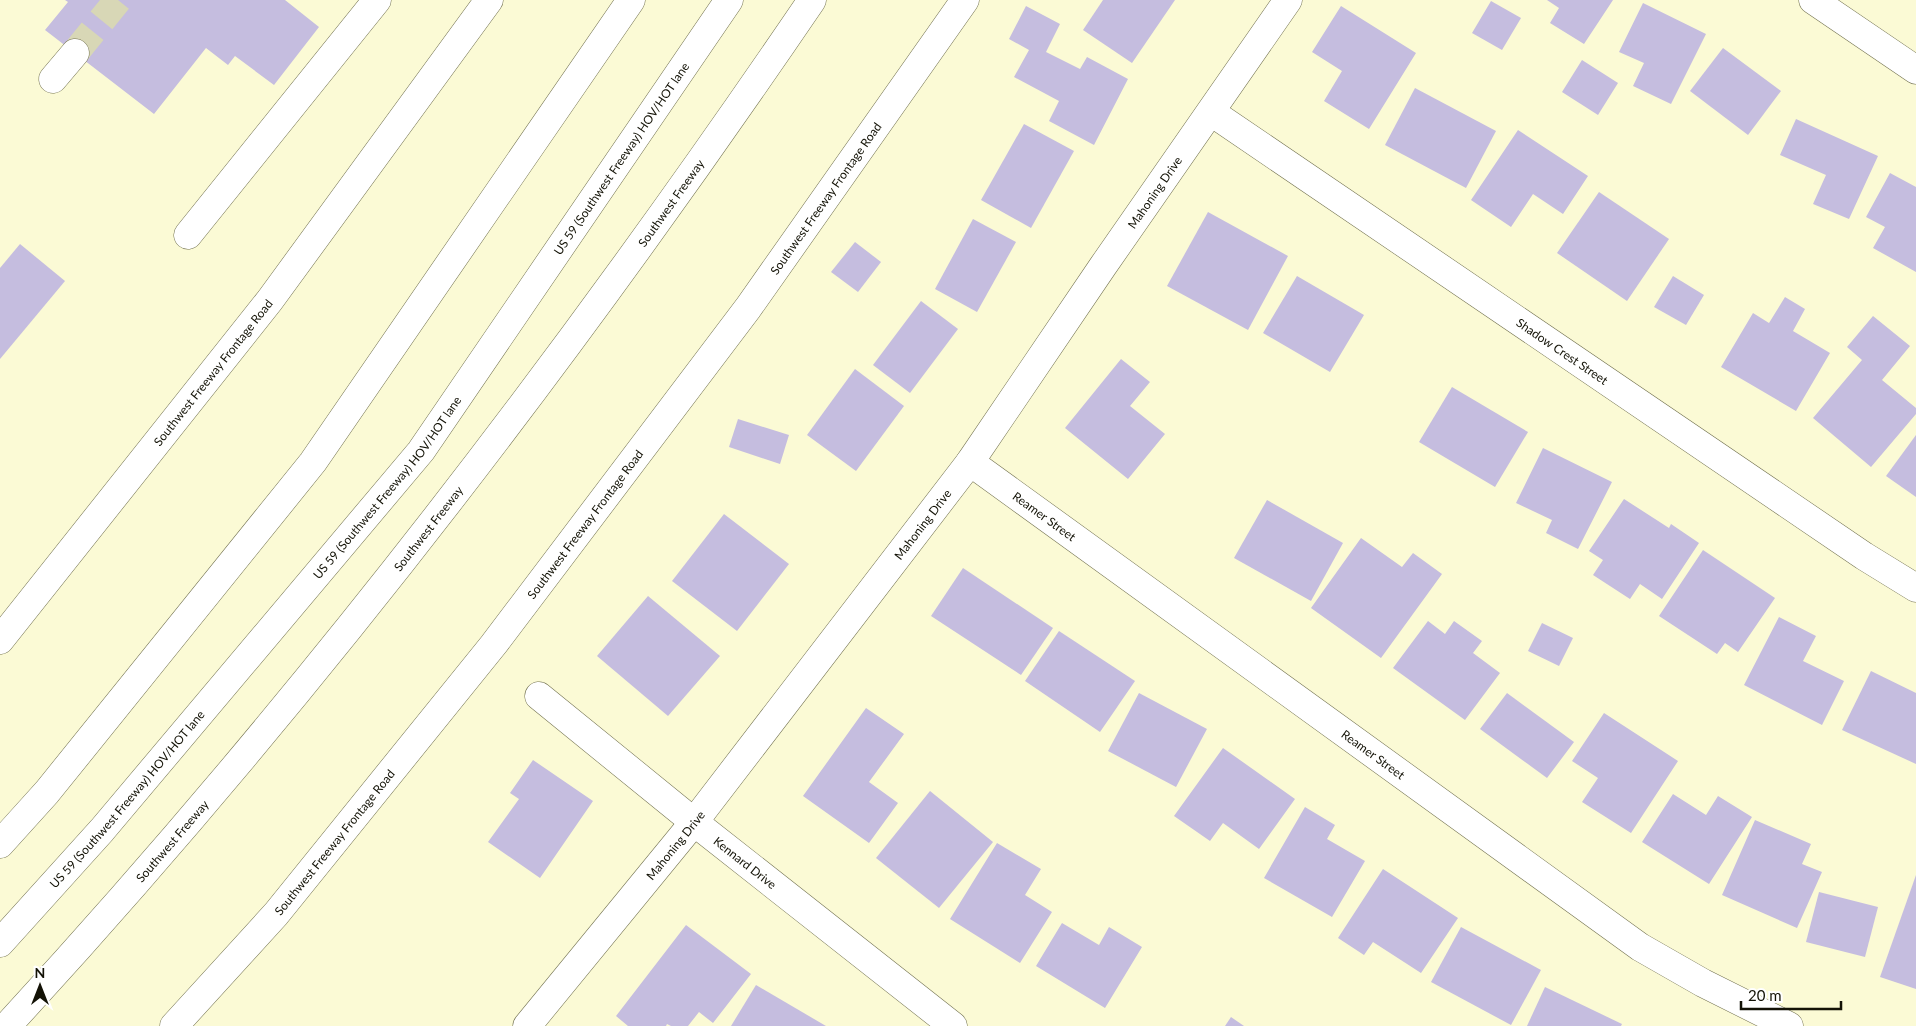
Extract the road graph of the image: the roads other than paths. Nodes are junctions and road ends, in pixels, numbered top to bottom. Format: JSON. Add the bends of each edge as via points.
{"nodes":[{"id":1,"x":377,"y":0,"type":"edge"},
{"id":2,"x":489,"y":0,"type":"edge"},
{"id":3,"x":631,"y":0,"type":"edge"},
{"id":4,"x":729,"y":0,"type":"edge"},
{"id":5,"x":812,"y":0,"type":"edge"},
{"id":6,"x":964,"y":0,"type":"edge"},
{"id":7,"x":1288,"y":0,"type":"edge"},
{"id":8,"x":1813,"y":0,"type":"edge"},
{"id":9,"x":75,"y":53,"type":"tunnel mouth"},
{"id":10,"x":1916,"y":70,"type":"edge"},
{"id":11,"x":53,"y":79,"type":"dead end"},
{"id":12,"x":1211,"y":112,"type":"junction"},
{"id":13,"x":188,"y":235,"type":"dead end"},
{"id":14,"x":970,"y":462,"type":"junction"},
{"id":15,"x":1916,"y":588,"type":"edge"},
{"id":16,"x":0,"y":640,"type":"edge"},
{"id":17,"x":539,"y":696,"type":"dead end"},
{"id":18,"x":694,"y":822,"type":"junction"},
{"id":19,"x":0,"y":844,"type":"edge"},
{"id":20,"x":0,"y":943,"type":"edge"},
{"id":21,"x":7,"y":1026,"type":"edge"},
{"id":22,"x":174,"y":1026,"type":"edge"},
{"id":23,"x":527,"y":1026,"type":"edge"},
{"id":24,"x":953,"y":1026,"type":"edge"},
{"id":25,"x":1789,"y":1026,"type":"edge"}],
"edges":[{"from":1,"to":13,"type":"main road"},
{"from":2,"to":16,"type":"main road","name":"Southwest Freeway Frontage Road","via":[[270,300]]},
{"from":3,"to":19,"type":"main road","via":[[313,462],[47,792]]},
{"from":4,"to":20,"type":"main road","name":"US 59 (Southwest Freeway) HOV/HOT lane","via":[[421,451],[102,830]]},
{"from":5,"to":21,"type":"main road","name":"Southwest Freeway","via":[[668,207],[448,503],[216,790]]},
{"from":6,"to":22,"type":"main road","name":"Southwest Freeway Frontage Road","via":[[748,308],[494,644],[276,914]]},
{"from":7,"to":12,"type":"main road","name":"Mahoning Drive"},
{"from":8,"to":10,"type":"main road"},
{"from":9,"to":11,"type":"main road"},
{"from":12,"to":14,"type":"main road","name":"Mahoning Drive"},
{"from":12,"to":15,"type":"main road","name":"Shadow Crest Street"},
{"from":14,"to":18,"type":"main road","name":"Mahoning Drive"},
{"from":14,"to":25,"type":"main road","name":"Reamer Street","via":[[1640,947]]},
{"from":17,"to":18,"type":"main road","name":"Kennard Drive"},
{"from":18,"to":23,"type":"main road","name":"Mahoning Drive"},
{"from":18,"to":24,"type":"main road","name":"Kennard Drive"}]}
